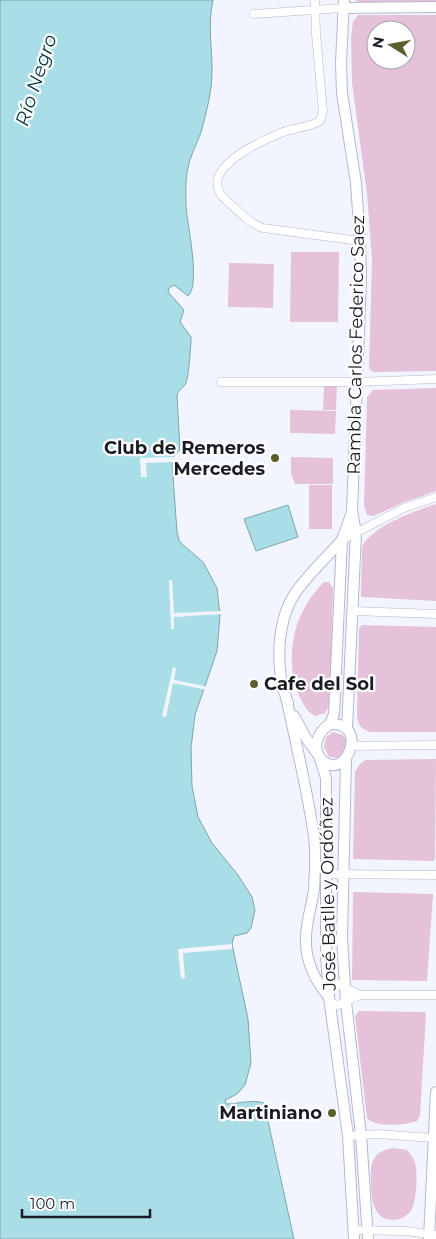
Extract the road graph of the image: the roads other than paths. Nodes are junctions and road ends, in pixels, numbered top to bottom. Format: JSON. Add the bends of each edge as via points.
{"nodes":[{"id":1,"x":315,"y":0,"type":"edge"},
{"id":2,"x":343,"y":4,"type":"edge"},
{"id":3,"x":436,"y":7,"type":"edge"},
{"id":4,"x":315,"y":10,"type":"junction"},
{"id":5,"x":254,"y":14,"type":"dead end"},
{"id":6,"x":360,"y":241,"type":"junction"},
{"id":7,"x":436,"y":379,"type":"edge"},
{"id":8,"x":221,"y":382,"type":"dead end"},
{"id":9,"x":357,"y":382,"type":"junction"},
{"id":10,"x":436,"y":497,"type":"edge"},
{"id":11,"x":352,"y":511,"type":"junction"},
{"id":12,"x":356,"y":533,"type":"junction"},
{"id":13,"x":342,"y":540,"type":"junction"},
{"id":14,"x":352,"y":611,"type":"junction"},
{"id":15,"x":436,"y":614,"type":"edge"},
{"id":16,"x":286,"y":697,"type":"junction"},
{"id":17,"x":330,"y":724,"type":"junction"},
{"id":18,"x":346,"y":728,"type":"junction"},
{"id":19,"x":436,"y":744,"type":"edge"},
{"id":20,"x":352,"y":746,"type":"junction"},
{"id":21,"x":319,"y":756,"type":"junction"},
{"id":22,"x":346,"y":759,"type":"junction"},
{"id":23,"x":326,"y":874,"type":"junction"},
{"id":24,"x":343,"y":874,"type":"junction"},
{"id":25,"x":436,"y":875,"type":"edge"},
{"id":26,"x":328,"y":986,"type":"junction"},
{"id":27,"x":345,"y":987,"type":"junction"},
{"id":28,"x":360,"y":995,"type":"junction"},
{"id":29,"x":436,"y":995,"type":"edge"},
{"id":30,"x":329,"y":1000,"type":"junction"},
{"id":31,"x":346,"y":1002,"type":"junction"},
{"id":32,"x":436,"y":1092,"type":"edge"},
{"id":33,"x":435,"y":1119,"type":"edge"},
{"id":34,"x":361,"y":1135,"type":"junction"},
{"id":35,"x":348,"y":1136,"type":"junction"},
{"id":36,"x":433,"y":1138,"type":"junction"},
{"id":37,"x":353,"y":1234,"type":"edge"},
{"id":38,"x":367,"y":1234,"type":"edge"},
{"id":39,"x":431,"y":1236,"type":"edge"}],
"edges":[{"from":1,"to":4,"type":"street"},
{"from":2,"to":3,"type":"street"},
{"from":2,"to":4,"type":"street"},
{"from":2,"to":6,"type":"street","name":"Rambla Carlos Federico Saez","via":[[342,93],[356,183]]},
{"from":4,"to":5,"type":"street"},
{"from":4,"to":6,"type":"street","via":[[323,112],[320,121],[285,132],[240,154],[225,164],[218,175],[218,185],[222,197],[255,225]]},
{"from":6,"to":9,"type":"street","name":"Rambla Carlos Federico Saez"},
{"from":7,"to":9,"type":"street"},
{"from":8,"to":9,"type":"street"},
{"from":9,"to":11,"type":"street","name":"Rambla Carlos Federico Saez"},
{"from":10,"to":12,"type":"street","via":[[404,508]]},
{"from":11,"to":12,"type":"street","name":"Rambla Carlos Federico Saez"},
{"from":11,"to":13,"type":"street","name":"Rambla Carlos Federico Saez"},
{"from":12,"to":13,"type":"street"},
{"from":12,"to":14,"type":"street","name":"Rambla Carlos Federico Saez"},
{"from":13,"to":16,"type":"street","via":[[293,596],[279,645],[278,664]]},
{"from":13,"to":17,"type":"street","name":"Rambla Carlos Federico Saez","via":[[334,714]]},
{"from":14,"to":15,"type":"street"},
{"from":14,"to":18,"type":"street","name":"Rambla Carlos Federico Saez"},
{"from":16,"to":21,"type":"street","via":[[306,738]]},
{"from":16,"to":30,"type":"street","via":[[314,838],[314,890],[307,949],[311,968]]},
{"from":17,"to":18,"type":"street"},
{"from":17,"to":21,"type":"street","via":[[318,737]]},
{"from":18,"to":20,"type":"street"},
{"from":19,"to":20,"type":"street"},
{"from":20,"to":22,"type":"street"},
{"from":21,"to":22,"type":"street","via":[[327,765],[336,765]]},
{"from":21,"to":23,"type":"street","name":"José Batlle y Ordóñez","via":[[326,778]]},
{"from":22,"to":24,"type":"street"},
{"from":23,"to":24,"type":"street"},
{"from":23,"to":26,"type":"street","name":"José Batlle y Ordóñez"},
{"from":24,"to":25,"type":"street"},
{"from":24,"to":27,"type":"street"},
{"from":26,"to":27,"type":"street","via":[[336,982]]},
{"from":26,"to":30,"type":"street","name":"José Batlle y Ordóñez"},
{"from":27,"to":28,"type":"street"},
{"from":27,"to":31,"type":"street"},
{"from":28,"to":29,"type":"street"},
{"from":28,"to":31,"type":"street"},
{"from":30,"to":31,"type":"street","via":[[338,1005]]},
{"from":30,"to":35,"type":"street","name":"José Batlle y Ordóñez"},
{"from":31,"to":34,"type":"street"},
{"from":32,"to":33,"type":"street"},
{"from":33,"to":36,"type":"street"},
{"from":34,"to":35,"type":"street"},
{"from":34,"to":36,"type":"street"},
{"from":34,"to":38,"type":"street"},
{"from":35,"to":37,"type":"street","name":"José Batlle y Ordóñez"},
{"from":36,"to":39,"type":"street"},
{"from":37,"to":38,"type":"street"},
{"from":38,"to":39,"type":"street","via":[[405,1231]]}]}
